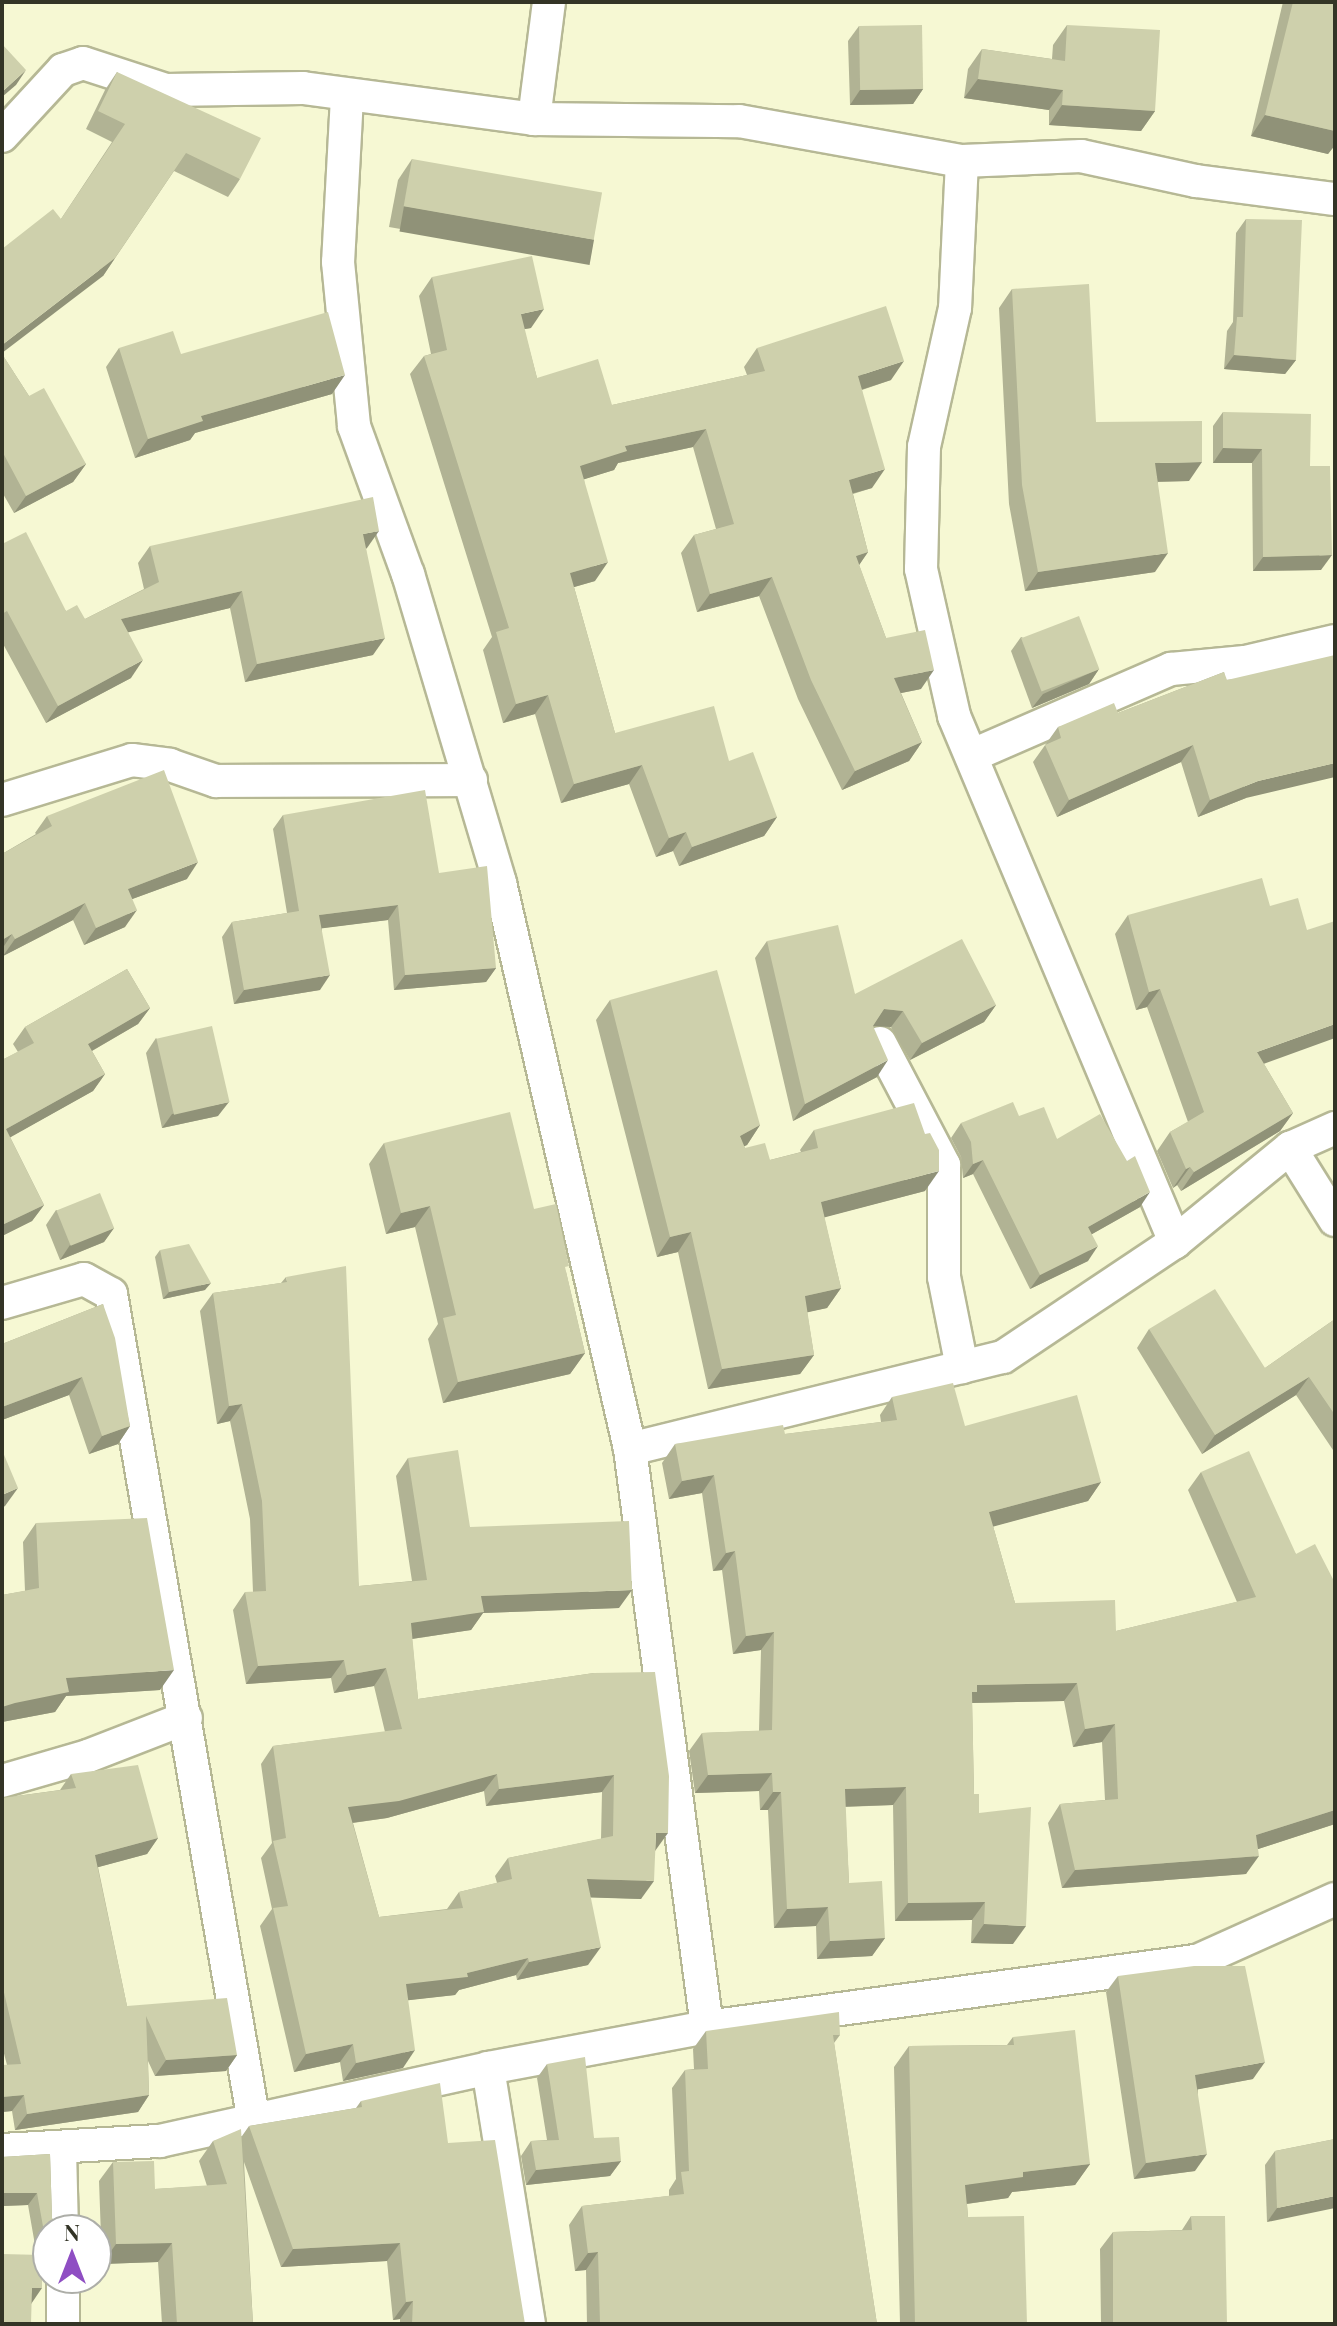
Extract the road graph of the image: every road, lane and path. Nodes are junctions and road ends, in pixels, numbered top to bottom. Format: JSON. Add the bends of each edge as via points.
{"nodes":[{"id":1,"x":549,"y":2,"type":"edge"},
{"id":2,"x":347,"y":97,"type":"junction"},
{"id":3,"x":534,"y":119,"type":"junction"},
{"id":4,"x":2,"y":136,"type":"edge"},
{"id":5,"x":962,"y":161,"type":"junction"},
{"id":6,"x":1335,"y":199,"type":"edge"},
{"id":7,"x":1335,"y":641,"type":"edge"},
{"id":8,"x":973,"y":755,"type":"junction"},
{"id":9,"x":471,"y":780,"type":"junction"},
{"id":10,"x":2,"y":800,"type":"edge"},
{"id":11,"x":880,"y":1043,"type":"edge"},
{"id":12,"x":1335,"y":1128,"type":"edge"},
{"id":13,"x":1290,"y":1148,"type":"junction"},
{"id":14,"x":1335,"y":1220,"type":"edge"},
{"id":15,"x":1175,"y":1242,"type":"junction"},
{"id":16,"x":2,"y":1303,"type":"edge"},
{"id":17,"x":962,"y":1367,"type":"junction"},
{"id":18,"x":630,"y":1449,"type":"junction"},
{"id":19,"x":186,"y":1718,"type":"junction"},
{"id":20,"x":2,"y":1781,"type":"edge"},
{"id":21,"x":1335,"y":1899,"type":"edge"},
{"id":22,"x":707,"y":2027,"type":"junction"},
{"id":23,"x":488,"y":2068,"type":"junction"},
{"id":24,"x":254,"y":2122,"type":"junction"},
{"id":25,"x":60,"y":2149,"type":"junction"},
{"id":26,"x":2,"y":2150,"type":"edge"},
{"id":27,"x":62,"y":2214,"type":"edge"},
{"id":28,"x":63,"y":2294,"type":"edge"},
{"id":29,"x":63,"y":2324,"type":"edge"},
{"id":30,"x":529,"y":2324,"type":"edge"}],
"edges":[{"from":1,"to":3,"type":"street"},
{"from":2,"to":3,"type":"street"},
{"from":2,"to":4,"type":"street","via":[[303,88],[166,90],[83,63],[63,70]]},
{"from":2,"to":9,"type":"street","via":[[338,262],[354,426],[408,574]]},
{"from":3,"to":5,"type":"street","via":[[739,121]]},
{"from":5,"to":6,"type":"street","via":[[1081,156],[1196,181]]},
{"from":5,"to":8,"type":"street","via":[[955,308],[924,447],[921,569],[954,716]]},
{"from":7,"to":8,"type":"street","via":[[1245,662],[1171,669]]},
{"from":8,"to":15,"type":"street"},
{"from":9,"to":10,"type":"street","via":[[216,781],[170,765],[132,760]]},
{"from":9,"to":18,"type":"street","via":[[537,1035]]},
{"from":11,"to":17,"type":"street","via":[[944,1165],[944,1277]]},
{"from":12,"to":13,"type":"street"},
{"from":13,"to":14,"type":"street"},
{"from":13,"to":15,"type":"street"},
{"from":15,"to":17,"type":"street","via":[[1003,1357]]},
{"from":16,"to":19,"type":"street","via":[[84,1279],[102,1284],[111,1294]]},
{"from":17,"to":18,"type":"street"},
{"from":18,"to":22,"type":"street"},
{"from":19,"to":20,"type":"street","via":[[88,1756]]},
{"from":19,"to":24,"type":"street"},
{"from":21,"to":22,"type":"street","via":[[1197,1961]]},
{"from":22,"to":23,"type":"street"},
{"from":23,"to":24,"type":"street"},
{"from":23,"to":30,"type":"street"},
{"from":24,"to":25,"type":"street","via":[[160,2141]]},
{"from":25,"to":26,"type":"street"},
{"from":25,"to":27,"type":"street"},
{"from":28,"to":29,"type":"street"}]}
